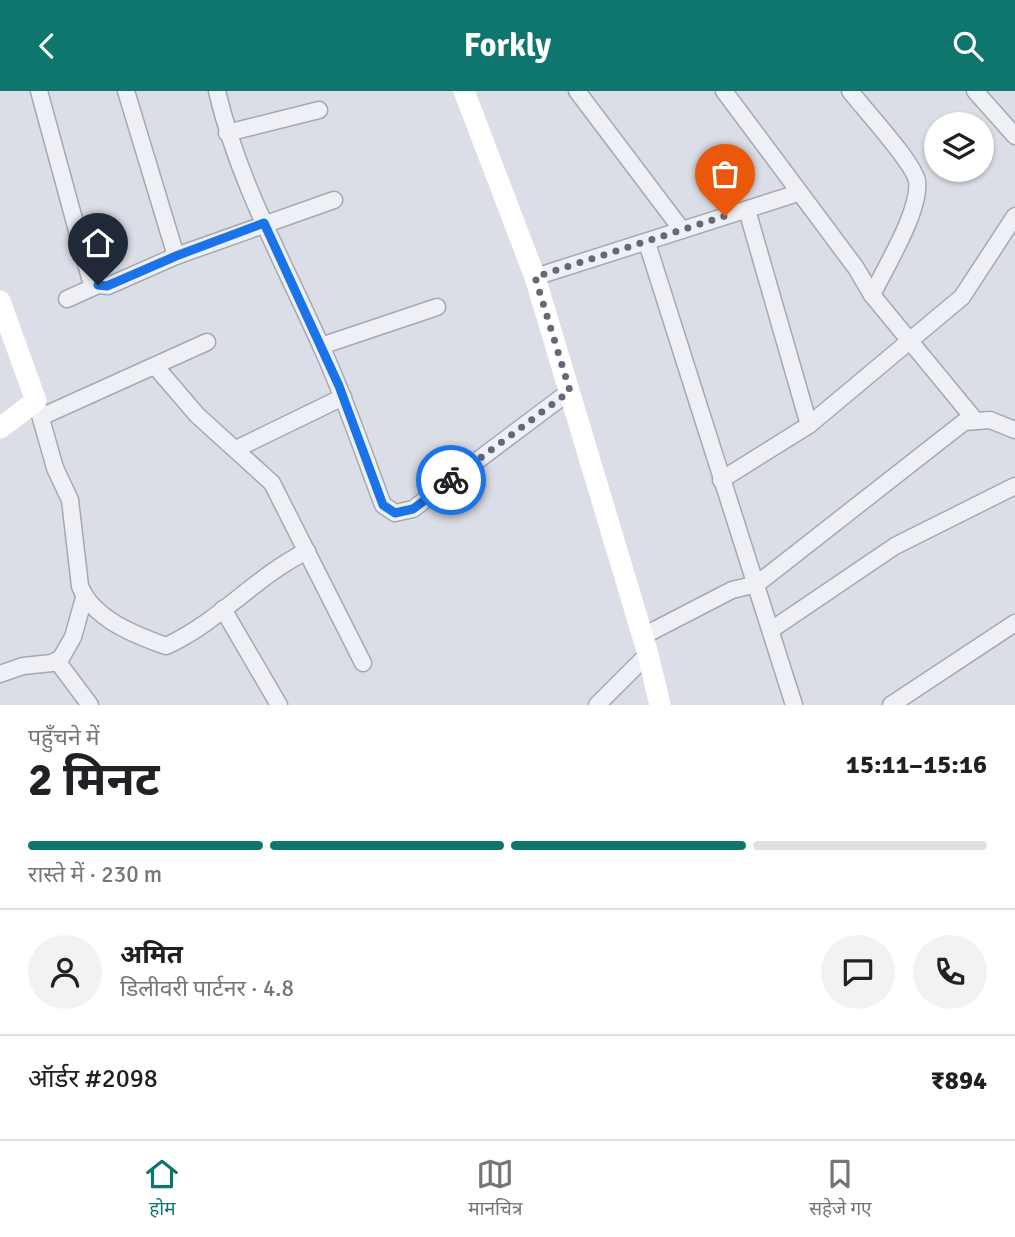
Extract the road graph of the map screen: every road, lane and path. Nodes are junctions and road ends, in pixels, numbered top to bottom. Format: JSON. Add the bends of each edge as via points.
{"nodes":[{"id":1,"x":39,"y":91,"type":"edge"},
{"id":2,"x":126,"y":91,"type":"edge"},
{"id":3,"x":217,"y":91,"type":"edge"},
{"id":4,"x":464,"y":91,"type":"edge"},
{"id":5,"x":577,"y":91,"type":"edge"},
{"id":6,"x":724,"y":91,"type":"edge"},
{"id":7,"x":850,"y":91,"type":"edge"},
{"id":8,"x":975,"y":91,"type":"edge"},
{"id":9,"x":319,"y":110,"type":"dead end"},
{"id":10,"x":227,"y":133,"type":"junction"},
{"id":11,"x":1015,"y":136,"type":"edge"},
{"id":12,"x":798,"y":193,"type":"junction"},
{"id":13,"x":334,"y":200,"type":"dead end"},
{"id":14,"x":747,"y":209,"type":"junction"},
{"id":15,"x":1015,"y":216,"type":"edge"},
{"id":16,"x":264,"y":223,"type":"junction"},
{"id":17,"x":682,"y":230,"type":"junction"},
{"id":18,"x":647,"y":243,"type":"junction"},
{"id":19,"x":176,"y":256,"type":"junction"},
{"id":20,"x":535,"y":277,"type":"junction"},
{"id":21,"x":98,"y":285,"type":"junction"},
{"id":22,"x":872,"y":295,"type":"junction"},
{"id":23,"x":67,"y":299,"type":"dead end"},
{"id":24,"x":0,"y":301,"type":"edge"},
{"id":25,"x":437,"y":307,"type":"dead end"},
{"id":26,"x":207,"y":342,"type":"dead end"},
{"id":27,"x":910,"y":342,"type":"junction"},
{"id":28,"x":321,"y":346,"type":"junction"},
{"id":29,"x":155,"y":366,"type":"junction"},
{"id":30,"x":570,"y":391,"type":"junction"},
{"id":31,"x":343,"y":397,"type":"junction"},
{"id":32,"x":39,"y":409,"type":"junction"},
{"id":33,"x":975,"y":420,"type":"junction"},
{"id":34,"x":809,"y":425,"type":"junction"},
{"id":35,"x":0,"y":428,"type":"edge"},
{"id":36,"x":1015,"y":430,"type":"edge"},
{"id":37,"x":236,"y":449,"type":"junction"},
{"id":38,"x":721,"y":480,"type":"junction"},
{"id":39,"x":1015,"y":486,"type":"edge"},
{"id":40,"x":307,"y":551,"type":"junction"},
{"id":41,"x":757,"y":584,"type":"junction"},
{"id":42,"x":85,"y":598,"type":"junction"},
{"id":43,"x":223,"y":609,"type":"junction"},
{"id":44,"x":1015,"y":623,"type":"edge"},
{"id":45,"x":771,"y":631,"type":"junction"},
{"id":46,"x":645,"y":645,"type":"junction"},
{"id":47,"x":57,"y":661,"type":"junction"},
{"id":48,"x":363,"y":663,"type":"dead end"},
{"id":49,"x":0,"y":674,"type":"edge"},
{"id":50,"x":90,"y":705,"type":"edge"},
{"id":51,"x":279,"y":705,"type":"edge"},
{"id":52,"x":597,"y":705,"type":"edge"},
{"id":53,"x":660,"y":705,"type":"edge"},
{"id":54,"x":794,"y":705,"type":"edge"},
{"id":55,"x":891,"y":705,"type":"edge"}],
"edges":[{"from":1,"to":21,"type":"street","via":[[90,278]]},
{"from":2,"to":19,"type":"street"},
{"from":3,"to":10,"type":"street"},
{"from":4,"to":20,"type":"street"},
{"from":5,"to":17,"type":"street"},
{"from":6,"to":12,"type":"street"},
{"from":7,"to":22,"type":"street","via":[[917,180],[915,203]]},
{"from":8,"to":11,"type":"street"},
{"from":9,"to":10,"type":"street"},
{"from":10,"to":16,"type":"street"},
{"from":12,"to":14,"type":"street"},
{"from":12,"to":22,"type":"street"},
{"from":13,"to":16,"type":"street"},
{"from":14,"to":17,"type":"street"},
{"from":14,"to":34,"type":"street"},
{"from":15,"to":27,"type":"street","via":[[962,297]]},
{"from":16,"to":19,"type":"street"},
{"from":16,"to":28,"type":"street"},
{"from":17,"to":18,"type":"street"},
{"from":18,"to":20,"type":"street"},
{"from":18,"to":38,"type":"street"},
{"from":19,"to":21,"type":"street","via":[[107,286]]},
{"from":20,"to":30,"type":"street"},
{"from":21,"to":23,"type":"street"},
{"from":22,"to":27,"type":"street"},
{"from":24,"to":32,"type":"street"},
{"from":25,"to":28,"type":"street"},
{"from":26,"to":29,"type":"street"},
{"from":27,"to":33,"type":"street"},
{"from":27,"to":34,"type":"street"},
{"from":28,"to":31,"type":"street"},
{"from":29,"to":32,"type":"street"},
{"from":29,"to":37,"type":"street","via":[[197,415]]},
{"from":30,"to":31,"type":"street","via":[[413,509],[395,513],[383,505]]},
{"from":30,"to":46,"type":"street"},
{"from":31,"to":37,"type":"street"},
{"from":32,"to":35,"type":"street"},
{"from":32,"to":42,"type":"street","via":[[55,468],[70,501],[75,559]]},
{"from":33,"to":36,"type":"street","via":[[990,420]]},
{"from":33,"to":41,"type":"street","via":[[964,422]]},
{"from":34,"to":38,"type":"street"},
{"from":37,"to":40,"type":"street","via":[[272,483]]},
{"from":38,"to":41,"type":"street"},
{"from":39,"to":45,"type":"street","via":[[895,546]]},
{"from":40,"to":43,"type":"street","via":[[280,564]]},
{"from":40,"to":48,"type":"street"},
{"from":41,"to":45,"type":"street"},
{"from":41,"to":46,"type":"street","via":[[732,590]]},
{"from":42,"to":43,"type":"street","via":[[97,612],[166,646]]},
{"from":42,"to":47,"type":"street","via":[[67,651]]},
{"from":43,"to":51,"type":"street"},
{"from":44,"to":55,"type":"street"},
{"from":45,"to":54,"type":"street"},
{"from":46,"to":52,"type":"street"},
{"from":46,"to":53,"type":"street"},
{"from":47,"to":49,"type":"street"},
{"from":47,"to":50,"type":"street"}]}
